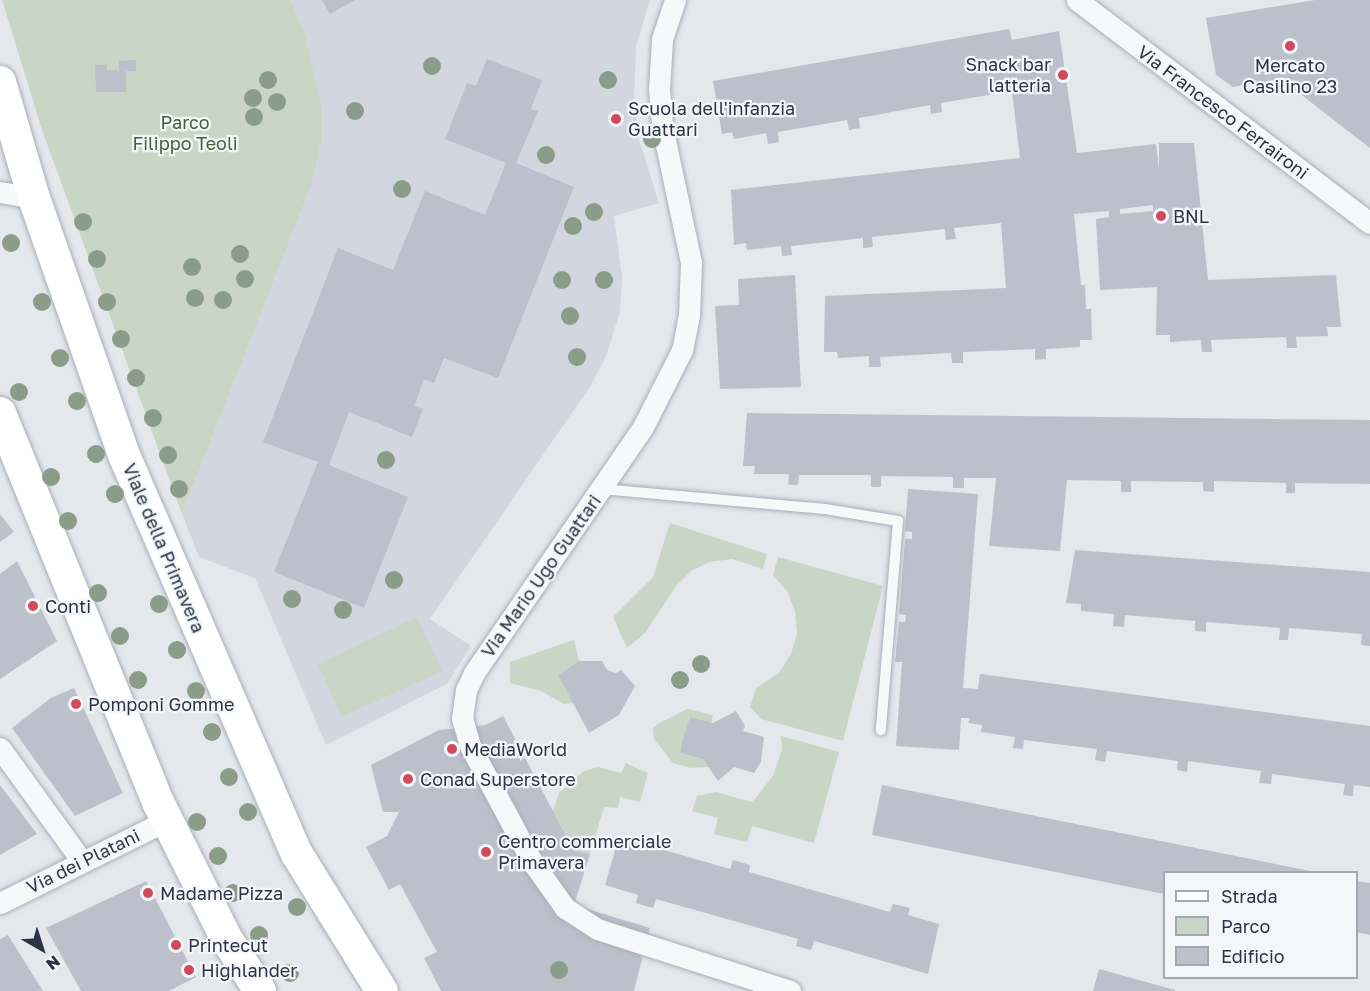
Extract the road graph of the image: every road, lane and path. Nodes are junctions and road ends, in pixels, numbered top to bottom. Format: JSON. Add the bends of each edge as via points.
{"nodes":[{"id":1,"x":675,"y":0,"type":"edge"},
{"id":2,"x":1077,"y":0,"type":"edge"},
{"id":3,"x":0,"y":82,"type":"edge"},
{"id":4,"x":0,"y":192,"type":"edge"},
{"id":5,"x":34,"y":198,"type":"junction"},
{"id":6,"x":1370,"y":223,"type":"edge"},
{"id":7,"x":0,"y":413,"type":"edge"},
{"id":8,"x":601,"y":489,"type":"junction"},
{"id":9,"x":881,"y":730,"type":"dead end"},
{"id":10,"x":0,"y":748,"type":"edge"},
{"id":11,"x":167,"y":820,"type":"junction"},
{"id":12,"x":81,"y":860,"type":"junction"},
{"id":13,"x":0,"y":903,"type":"edge"},
{"id":14,"x":260,"y":991,"type":"edge"},
{"id":15,"x":382,"y":991,"type":"edge"},
{"id":16,"x":790,"y":991,"type":"edge"}],
"edges":[{"from":1,"to":8,"type":"street","name":"Via Mario Ugo Guattari","via":[[662,39],[659,89],[662,126],[689,246],[689,315],[682,350],[659,401]]},
{"from":2,"to":6,"type":"street","name":"Via Francesco Ferraironi"},
{"from":3,"to":5,"type":"main road","name":"Viale della Primavera"},
{"from":4,"to":5,"type":"street"},
{"from":5,"to":15,"type":"main road","name":"Viale della Primavera","via":[[105,408],[281,822],[319,895]]},
{"from":7,"to":11,"type":"main road"},
{"from":8,"to":9,"type":"lane","via":[[825,509],[898,521]]},
{"from":8,"to":16,"type":"street","name":"Via Mario Ugo Guattari","via":[[474,673],[463,700],[466,738],[542,881],[573,914],[597,929],[659,951]]},
{"from":10,"to":12,"type":"street"},
{"from":11,"to":12,"type":"street","name":"Via dei Platani"},
{"from":11,"to":14,"type":"main road","via":[[226,938]]},
{"from":12,"to":13,"type":"street","name":"Via dei Platani"}]}
